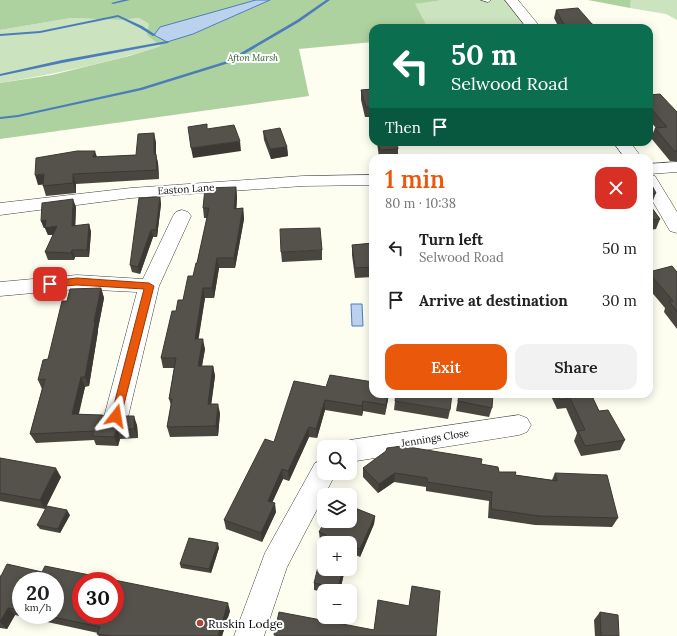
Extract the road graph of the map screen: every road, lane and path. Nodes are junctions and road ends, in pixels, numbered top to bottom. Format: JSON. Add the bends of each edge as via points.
{"nodes":[{"id":1,"x":484,"y":0,"type":"edge"},
{"id":2,"x":488,"y":0,"type":"edge"},
{"id":3,"x":511,"y":0,"type":"edge"},
{"id":4,"x":531,"y":24,"type":"edge"},
{"id":5,"x":624,"y":146,"type":"edge"},
{"id":6,"x":631,"y":154,"type":"edge"},
{"id":7,"x":677,"y":167,"type":"edge"},
{"id":8,"x":653,"y":170,"type":"edge"},
{"id":9,"x":369,"y":180,"type":"edge"},
{"id":10,"x":653,"y":187,"type":"edge"},
{"id":11,"x":0,"y":210,"type":"edge"},
{"id":12,"x":182,"y":216,"type":"dead end"},
{"id":13,"x":677,"y":227,"type":"edge"},
{"id":14,"x":149,"y":286,"type":"junction"},
{"id":15,"x":0,"y":289,"type":"edge"},
{"id":16,"x":116,"y":416,"type":"edge"},
{"id":17,"x":519,"y":424,"type":"dead end"},
{"id":18,"x":357,"y":450,"type":"edge"},
{"id":19,"x":319,"y":480,"type":"edge"},
{"id":20,"x":248,"y":636,"type":"edge"}],
"edges":[{"from":1,"to":2,"type":"lane"},
{"from":3,"to":4,"type":"street"},
{"from":5,"to":6,"type":"street"},
{"from":7,"to":8,"type":"street"},
{"from":9,"to":11,"type":"street","name":"Easton Lane","via":[[303,181],[131,193]]},
{"from":10,"to":13,"type":"street"},
{"from":12,"to":14,"type":"street"},
{"from":14,"to":15,"type":"street","via":[[77,282]]},
{"from":14,"to":16,"type":"street"},
{"from":17,"to":18,"type":"street","name":"Jennings Close"},
{"from":19,"to":20,"type":"street","via":[[275,562]]}]}
